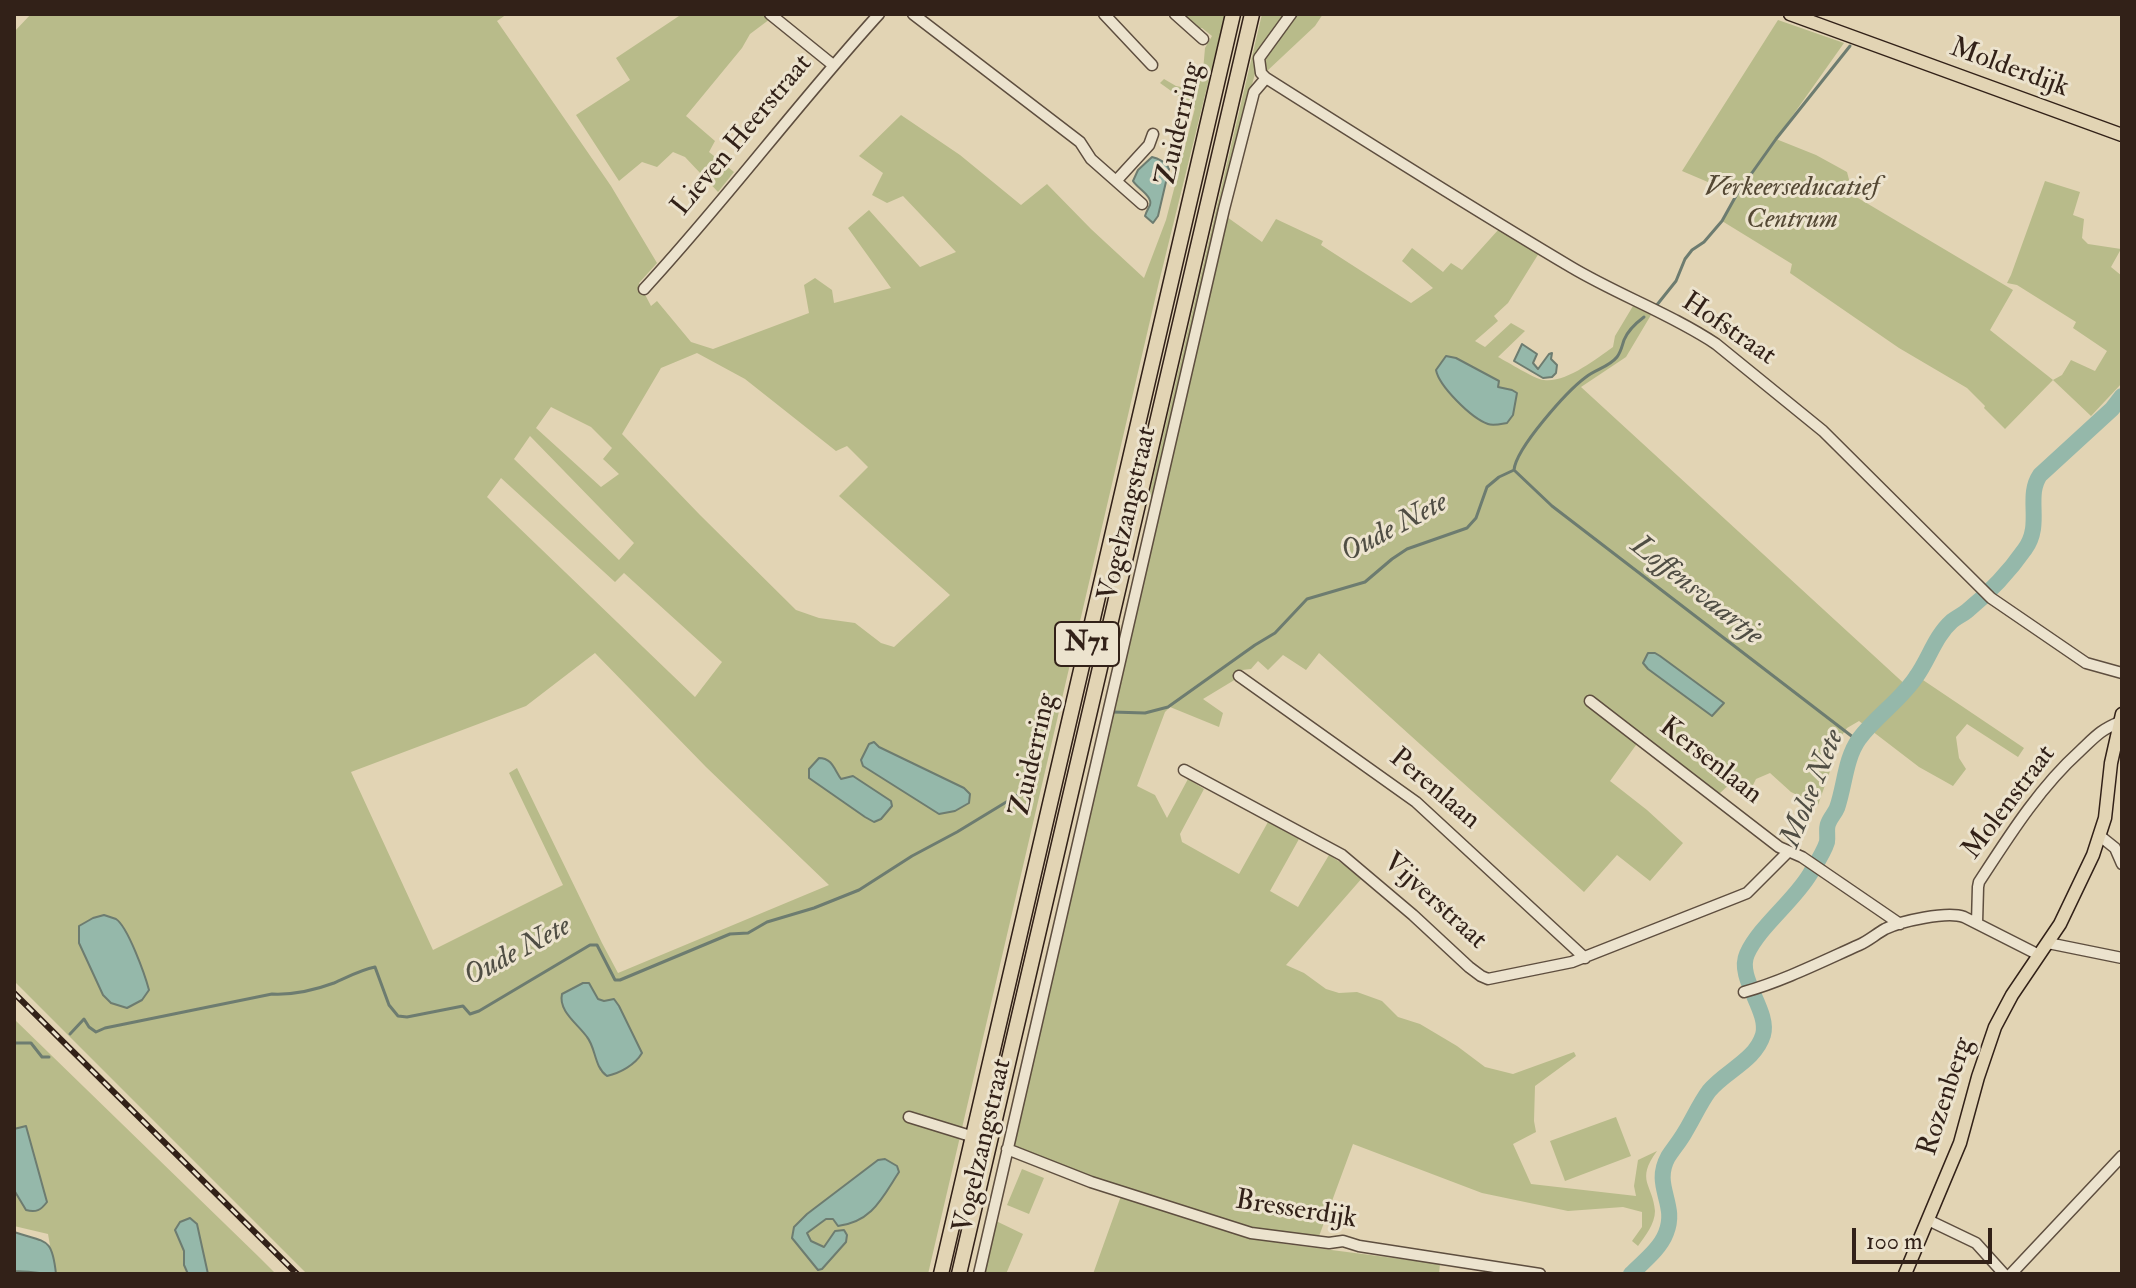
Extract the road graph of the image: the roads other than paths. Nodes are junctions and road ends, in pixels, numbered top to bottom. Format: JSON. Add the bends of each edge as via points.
{"nodes":[{"id":1,"x":770,"y":14,"type":"edge"},
{"id":2,"x":879,"y":14,"type":"edge"},
{"id":3,"x":913,"y":14,"type":"edge"},
{"id":4,"x":1104,"y":14,"type":"edge"},
{"id":5,"x":1175,"y":14,"type":"edge"},
{"id":6,"x":1233,"y":14,"type":"edge"},
{"id":7,"x":1252,"y":14,"type":"edge"},
{"id":8,"x":1291,"y":14,"type":"edge"},
{"id":9,"x":1790,"y":14,"type":"edge"},
{"id":10,"x":1203,"y":39,"type":"dead end"},
{"id":11,"x":833,"y":65,"type":"junction"},
{"id":12,"x":1152,"y":65,"type":"dead end"},
{"id":13,"x":1266,"y":78,"type":"junction"},
{"id":14,"x":1153,"y":134,"type":"dead end"},
{"id":15,"x":2122,"y":135,"type":"edge"},
{"id":16,"x":1116,"y":181,"type":"junction"},
{"id":17,"x":1142,"y":204,"type":"dead end"},
{"id":18,"x":644,"y":289,"type":"dead end"},
{"id":19,"x":2122,"y":673,"type":"edge"},
{"id":20,"x":1239,"y":676,"type":"dead end"},
{"id":21,"x":1590,"y":701,"type":"dead end"},
{"id":22,"x":2121,"y":718,"type":"edge"},
{"id":23,"x":1184,"y":770,"type":"dead end"},
{"id":24,"x":2100,"y":836,"type":"junction"},
{"id":25,"x":1788,"y":852,"type":"junction"},
{"id":26,"x":2122,"y":864,"type":"edge"},
{"id":27,"x":1977,"y":923,"type":"junction"},
{"id":28,"x":1900,"y":924,"type":"junction"},
{"id":29,"x":2048,"y":943,"type":"junction"},
{"id":30,"x":2039,"y":955,"type":"junction"},
{"id":31,"x":1585,"y":958,"type":"junction"},
{"id":32,"x":2122,"y":958,"type":"edge"},
{"id":33,"x":1749,"y":991,"type":"dead end"},
{"id":34,"x":909,"y":1117,"type":"dead end"},
{"id":35,"x":973,"y":1137,"type":"junction"},
{"id":36,"x":990,"y":1142,"type":"junction"},
{"id":37,"x":1007,"y":1149,"type":"junction"},
{"id":38,"x":2122,"y":1156,"type":"edge"},
{"id":39,"x":1928,"y":1220,"type":"junction"},
{"id":40,"x":941,"y":1274,"type":"edge"},
{"id":41,"x":959,"y":1274,"type":"edge"},
{"id":42,"x":979,"y":1274,"type":"edge"},
{"id":43,"x":1540,"y":1274,"type":"edge"},
{"id":44,"x":1905,"y":1274,"type":"edge"},
{"id":45,"x":2004,"y":1274,"type":"edge"},
{"id":46,"x":2011,"y":1274,"type":"edge"}],
"edges":[{"from":1,"to":11,"type":"street"},
{"from":2,"to":11,"type":"street","name":"Lieven Heerstraat"},
{"from":3,"to":16,"type":"street","via":[[1080,142]]},
{"from":4,"to":12,"type":"street"},
{"from":5,"to":10,"type":"street"},
{"from":6,"to":35,"type":"highway","name":"Zuiderring","number":"N71"},
{"from":7,"to":36,"type":"highway","name":"Zuiderring","number":"N71"},
{"from":8,"to":13,"type":"street","name":"Vogelzangstraat","via":[[1259,58]]},
{"from":9,"to":15,"type":"main road","name":"Molderdijk"},
{"from":11,"to":18,"type":"street","name":"Lieven Heerstraat"},
{"from":13,"to":19,"type":"street","name":"Hofstraat","via":[[1571,267],[1716,344],[1823,431],[1991,598],[2086,663]]},
{"from":13,"to":37,"type":"street","name":"Vogelzangstraat","via":[[1254,92],[1220,223]]},
{"from":14,"to":16,"type":"street"},
{"from":16,"to":17,"type":"street"},
{"from":20,"to":31,"type":"street","name":"Perenlaan","via":[[1416,802]]},
{"from":21,"to":25,"type":"street","name":"Kersenlaan"},
{"from":22,"to":24,"type":"main road","name":"Rozenberg"},
{"from":22,"to":27,"type":"street","name":"Molenstraat","via":[[2062,766],[2027,810],[1978,887]]},
{"from":23,"to":31,"type":"street","name":"Vijverstraat","via":[[1342,855],[1481,976],[1496,979]]},
{"from":24,"to":26,"type":"street","via":[[2115,848]]},
{"from":24,"to":29,"type":"main road","name":"Rozenberg"},
{"from":25,"to":28,"type":"street","name":"Kersenlaan"},
{"from":25,"to":31,"type":"street","name":"Vijverstraat","via":[[1747,893]]},
{"from":27,"to":28,"type":"street","via":[[1953,915]]},
{"from":27,"to":30,"type":"street"},
{"from":28,"to":33,"type":"street"},
{"from":29,"to":30,"type":"main road","name":"Rozenberg"},
{"from":29,"to":32,"type":"street"},
{"from":30,"to":39,"type":"main road","name":"Rozenberg","via":[[1995,1027],[1960,1143]]},
{"from":34,"to":35,"type":"street"},
{"from":35,"to":36,"type":"street"},
{"from":35,"to":40,"type":"highway","name":"Zuiderring","number":"N71"},
{"from":36,"to":41,"type":"highway","name":"Zuiderring","number":"N71"},
{"from":37,"to":42,"type":"street","name":"Vogelzangstraat"},
{"from":37,"to":43,"type":"street","name":"Bresserdijk","via":[[1251,1233],[1343,1241]]},
{"from":38,"to":46,"type":"street"},
{"from":39,"to":44,"type":"main road","name":"Rozenberg"},
{"from":39,"to":45,"type":"street","via":[[1976,1243]]}]}
